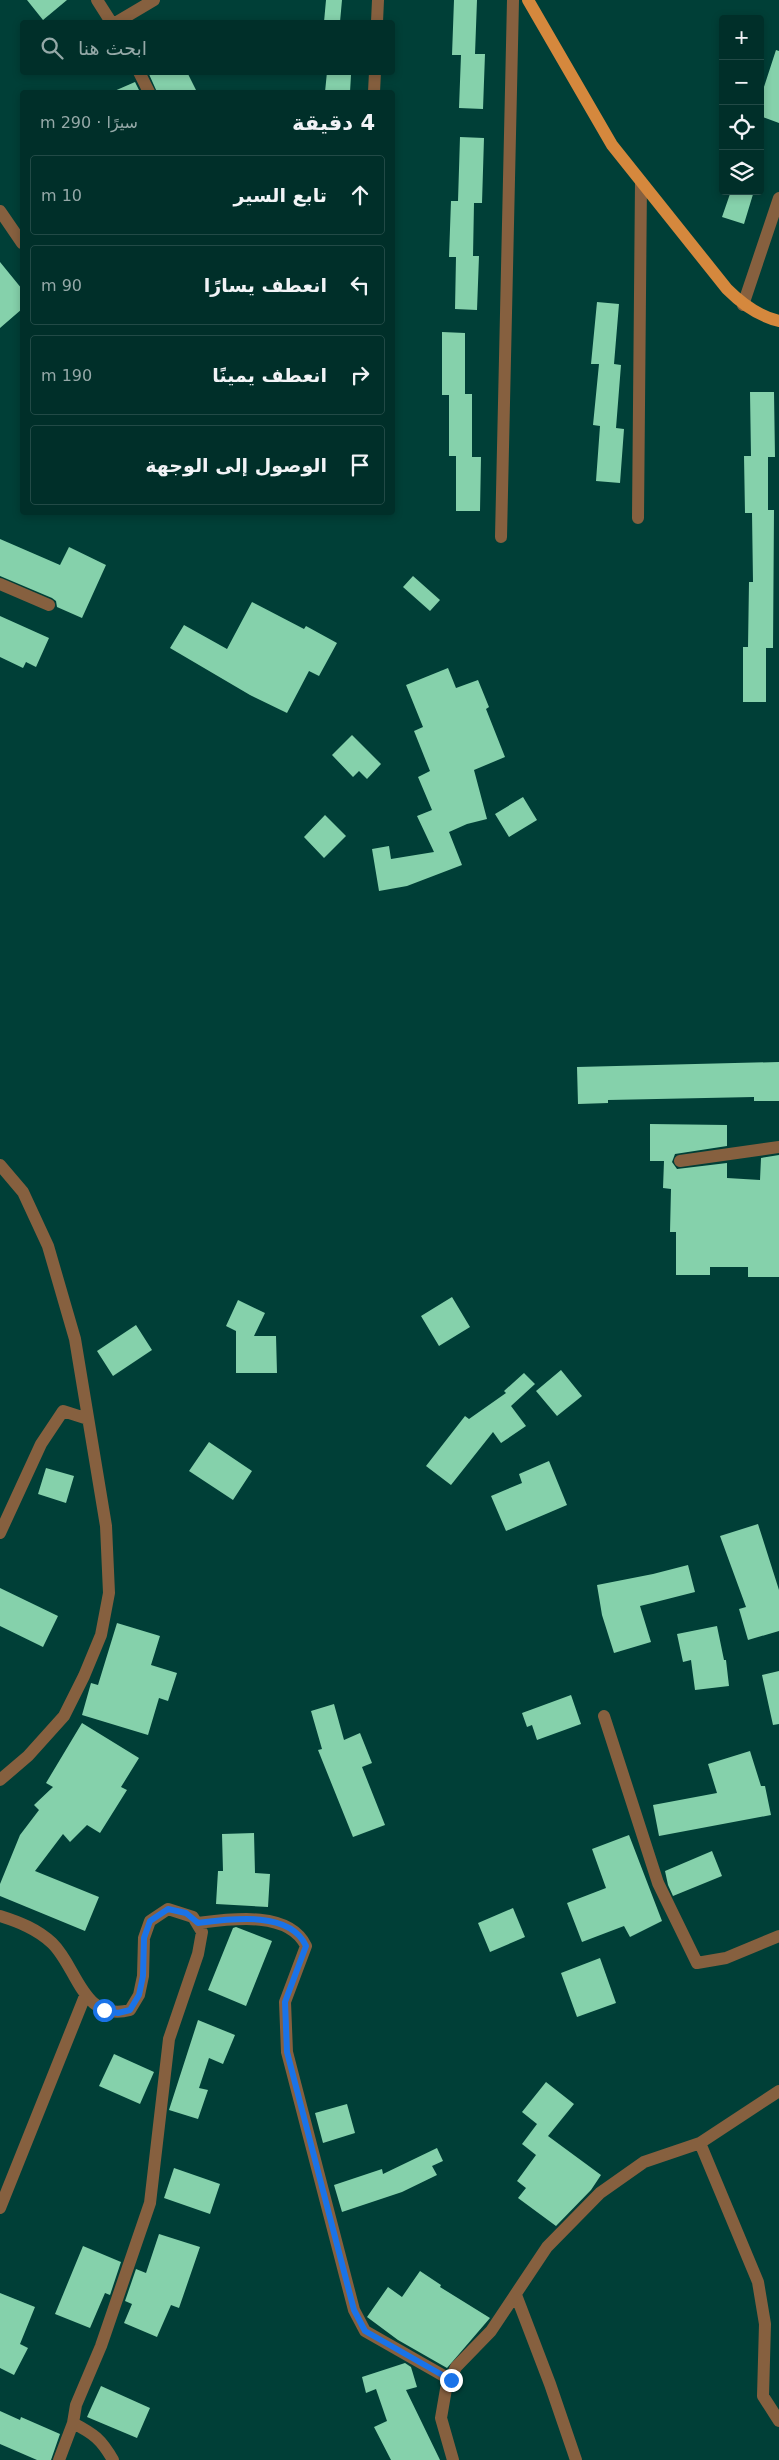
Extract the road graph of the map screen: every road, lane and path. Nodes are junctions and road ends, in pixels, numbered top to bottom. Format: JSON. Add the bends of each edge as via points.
{"nodes":[{"id":1,"x":98,"y":0,"type":"edge"},
{"id":2,"x":154,"y":0,"type":"edge"},
{"id":3,"x":378,"y":0,"type":"edge"},
{"id":4,"x":513,"y":0,"type":"edge"},
{"id":5,"x":528,"y":0,"type":"edge"},
{"id":6,"x":111,"y":20,"type":"edge"},
{"id":7,"x":120,"y":20,"type":"edge"},
{"id":8,"x":378,"y":20,"type":"edge"},
{"id":9,"x":140,"y":75,"type":"edge"},
{"id":10,"x":375,"y":75,"type":"edge"},
{"id":11,"x":148,"y":90,"type":"edge"},
{"id":12,"x":374,"y":90,"type":"edge"},
{"id":13,"x":640,"y":182,"type":"junction"},
{"id":14,"x":779,"y":198,"type":"edge"},
{"id":15,"x":0,"y":211,"type":"edge"},
{"id":16,"x":20,"y":240,"type":"edge"},
{"id":17,"x":742,"y":304,"type":"junction"},
{"id":18,"x":779,"y":321,"type":"edge"},
{"id":19,"x":638,"y":518,"type":"dead end"},
{"id":20,"x":501,"y":538,"type":"dead end"},
{"id":21,"x":0,"y":584,"type":"edge"},
{"id":22,"x":49,"y":605,"type":"dead end"},
{"id":23,"x":779,"y":1147,"type":"edge"},
{"id":24,"x":680,"y":1161,"type":"dead end"},
{"id":25,"x":0,"y":1165,"type":"edge"},
{"id":26,"x":88,"y":1419,"type":"junction"},
{"id":27,"x":0,"y":1532,"type":"edge"},
{"id":28,"x":604,"y":1716,"type":"dead end"},
{"id":29,"x":0,"y":1780,"type":"edge"},
{"id":30,"x":0,"y":1916,"type":"edge"},
{"id":31,"x":198,"y":1923,"type":"junction"},
{"id":32,"x":779,"y":1936,"type":"edge"},
{"id":33,"x":85,"y":1996,"type":"junction"},
{"id":34,"x":779,"y":2092,"type":"edge"},
{"id":35,"x":700,"y":2143,"type":"junction"},
{"id":36,"x":0,"y":2208,"type":"edge"},
{"id":37,"x":516,"y":2295,"type":"junction"},
{"id":38,"x":451,"y":2380,"type":"junction"},
{"id":39,"x":779,"y":2420,"type":"edge"},
{"id":40,"x":73,"y":2423,"type":"junction"},
{"id":41,"x":59,"y":2460,"type":"edge"},
{"id":42,"x":112,"y":2460,"type":"edge"},
{"id":43,"x":453,"y":2460,"type":"edge"},
{"id":44,"x":576,"y":2460,"type":"edge"}],
"edges":[{"from":1,"to":6,"type":"street"},
{"from":2,"to":7,"type":"street"},
{"from":3,"to":8,"type":"street"},
{"from":4,"to":20,"type":"street"},
{"from":5,"to":13,"type":"main road","via":[[612,145]]},
{"from":9,"to":11,"type":"street"},
{"from":10,"to":12,"type":"street"},
{"from":13,"to":17,"type":"main road"},
{"from":13,"to":19,"type":"street"},
{"from":14,"to":17,"type":"street"},
{"from":15,"to":16,"type":"street"},
{"from":17,"to":18,"type":"main road"},
{"from":21,"to":22,"type":"street"},
{"from":23,"to":24,"type":"street"},
{"from":25,"to":26,"type":"street","via":[[23,1192],[48,1246],[75,1339]]},
{"from":26,"to":27,"type":"street","via":[[63,1411],[41,1444]]},
{"from":26,"to":29,"type":"street","via":[[106,1526],[109,1593],[101,1635],[64,1716],[28,1756]]},
{"from":28,"to":32,"type":"street","via":[[658,1883],[698,1963],[726,1958]]},
{"from":30,"to":33,"type":"street","via":[[34,1929],[52,1943]]},
{"from":31,"to":33,"type":"street","via":[[186,1913],[168,1909],[150,1921],[144,1938],[139,1995],[130,2010],[118,2013],[104,2010]]},
{"from":31,"to":38,"type":"street","via":[[247,1917],[291,1928],[301,1936],[306,1946],[285,2002],[287,2052],[354,2310],[365,2331]]},
{"from":31,"to":40,"type":"street","via":[[202,1932],[198,1954],[169,2039],[150,2203],[101,2346],[76,2405]]},
{"from":33,"to":36,"type":"street"},
{"from":34,"to":35,"type":"street"},
{"from":35,"to":37,"type":"street","via":[[644,2162],[600,2193],[547,2247]]},
{"from":35,"to":39,"type":"street","via":[[758,2282],[765,2324],[762,2396]]},
{"from":37,"to":38,"type":"street","via":[[491,2331],[456,2367]]},
{"from":37,"to":44,"type":"street"},
{"from":38,"to":43,"type":"street","via":[[446,2389],[441,2418]]},
{"from":40,"to":41,"type":"street"},
{"from":40,"to":42,"type":"street","via":[[96,2435]]}]}
